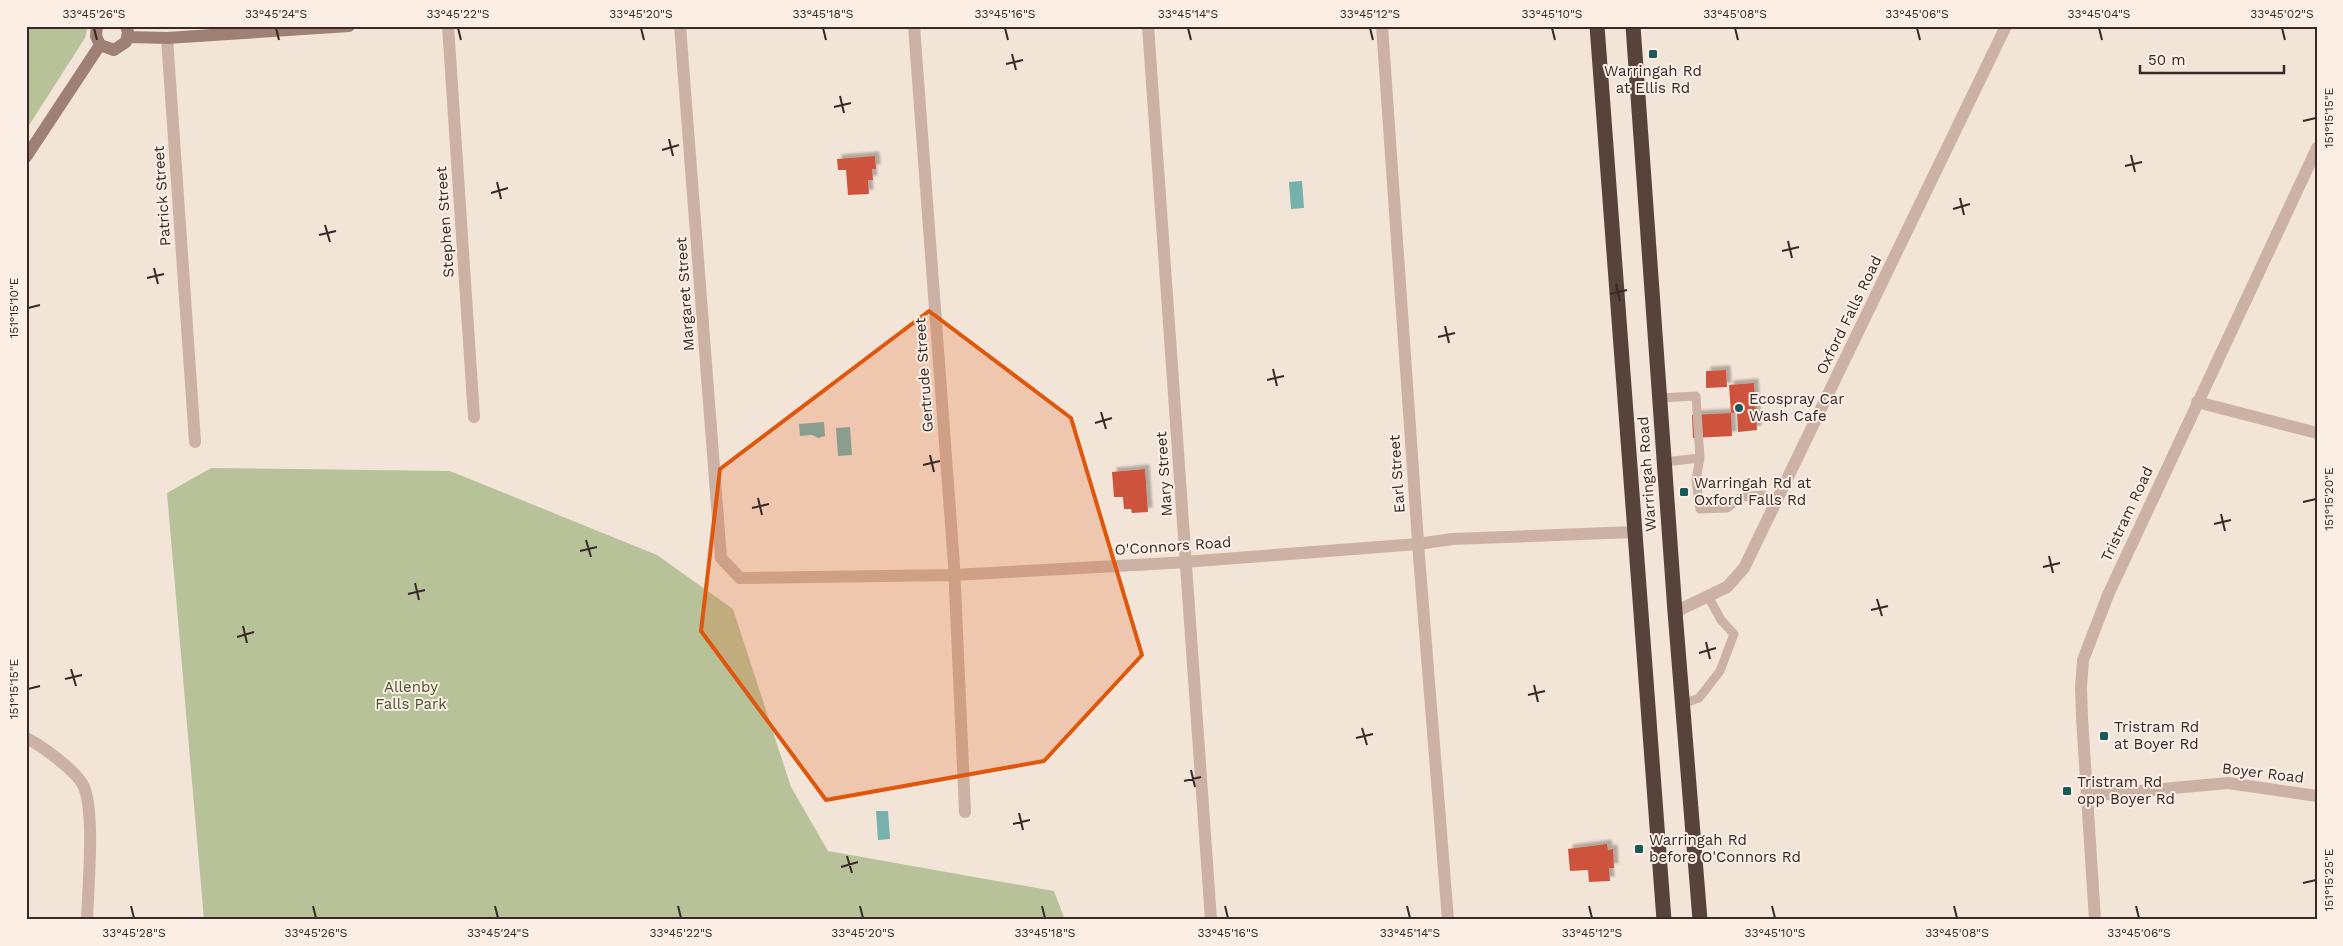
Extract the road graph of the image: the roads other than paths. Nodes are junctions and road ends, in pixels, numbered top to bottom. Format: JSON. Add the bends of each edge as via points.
{"nodes":[{"id":1,"x":97,"y":26,"type":"edge"},
{"id":2,"x":349,"y":26,"type":"edge"},
{"id":3,"x":448,"y":26,"type":"edge"},
{"id":4,"x":680,"y":26,"type":"edge"},
{"id":5,"x":914,"y":26,"type":"edge"},
{"id":6,"x":1148,"y":26,"type":"edge"},
{"id":7,"x":1382,"y":26,"type":"edge"},
{"id":8,"x":1597,"y":26,"type":"edge"},
{"id":9,"x":1633,"y":26,"type":"edge"},
{"id":10,"x":2006,"y":26,"type":"edge"},
{"id":11,"x":127,"y":32,"type":"edge"},
{"id":12,"x":167,"y":38,"type":"junction"},
{"id":13,"x":100,"y":45,"type":"junction"},
{"id":14,"x":2317,"y":148,"type":"edge"},
{"id":15,"x":26,"y":157,"type":"edge"},
{"id":16,"x":1660,"y":398,"type":"junction"},
{"id":17,"x":2197,"y":402,"type":"junction"},
{"id":18,"x":474,"y":417,"type":"dead end"},
{"id":19,"x":2317,"y":433,"type":"edge"},
{"id":20,"x":195,"y":442,"type":"dead end"},
{"id":21,"x":1700,"y":458,"type":"junction"},
{"id":22,"x":1664,"y":462,"type":"junction"},
{"id":23,"x":1777,"y":503,"type":"junction"},
{"id":24,"x":1634,"y":532,"type":"junction"},
{"id":25,"x":1418,"y":544,"type":"junction"},
{"id":26,"x":722,"y":558,"type":"joint"},
{"id":27,"x":1186,"y":562,"type":"junction"},
{"id":28,"x":953,"y":575,"type":"junction"},
{"id":29,"x":1708,"y":596,"type":"junction"},
{"id":30,"x":1674,"y":612,"type":"junction"},
{"id":31,"x":1682,"y":704,"type":"junction"},
{"id":32,"x":26,"y":738,"type":"edge"},
{"id":33,"x":2086,"y":796,"type":"junction"},
{"id":34,"x":2317,"y":796,"type":"edge"},
{"id":35,"x":965,"y":812,"type":"dead end"},
{"id":36,"x":88,"y":920,"type":"edge"},
{"id":37,"x":1211,"y":920,"type":"edge"},
{"id":38,"x":1448,"y":920,"type":"edge"},
{"id":39,"x":1664,"y":920,"type":"edge"},
{"id":40,"x":1700,"y":920,"type":"edge"},
{"id":41,"x":2095,"y":920,"type":"edge"}],
"edges":[{"from":1,"to":13,"type":"street","via":[[96,36]]},
{"from":2,"to":12,"type":"street"},
{"from":3,"to":18,"type":"street","name":"Stephen Street"},
{"from":4,"to":26,"type":"street","name":"Margaret Street"},
{"from":5,"to":28,"type":"street","name":"Gertrude Street"},
{"from":6,"to":27,"type":"street","name":"Mary Street"},
{"from":7,"to":25,"type":"street","name":"Earl Street"},
{"from":8,"to":24,"type":"highway","name":"Warringah Road"},
{"from":9,"to":16,"type":"highway","name":"Warringah Road"},
{"from":10,"to":23,"type":"street","name":"Oxford Falls Road"},
{"from":11,"to":12,"type":"street"},
{"from":11,"to":13,"type":"street","via":[[119,48],[109,50]]},
{"from":12,"to":20,"type":"street","name":"Patrick Street"},
{"from":13,"to":15,"type":"street"},
{"from":14,"to":17,"type":"street","name":"Tristram Road"},
{"from":16,"to":21,"type":"lane","via":[[1696,396]]},
{"from":16,"to":22,"type":"highway","name":"Warringah Road"},
{"from":17,"to":19,"type":"street"},
{"from":17,"to":33,"type":"street","name":"Tristram Road","via":[[2108,595],[2083,660],[2081,688]]},
{"from":21,"to":22,"type":"lane"},
{"from":21,"to":23,"type":"lane","via":[[1696,480],[1700,509],[1727,508],[1741,497],[1748,496],[1763,496]]},
{"from":22,"to":30,"type":"highway","name":"Warringah Road"},
{"from":23,"to":29,"type":"street","name":"Oxford Falls Road","via":[[1744,568],[1727,587]]},
{"from":24,"to":25,"type":"street","name":"O'Connors Road"},
{"from":24,"to":39,"type":"highway","name":"Warringah Road"},
{"from":25,"to":27,"type":"street","name":"O'Connors Road"},
{"from":25,"to":38,"type":"street","name":"Earl Street"},
{"from":26,"to":28,"type":"street","name":"O'Connors Road","via":[[740,578]]},
{"from":27,"to":28,"type":"street","name":"O'Connors Road"},
{"from":27,"to":37,"type":"street","name":"Mary Street"},
{"from":28,"to":35,"type":"street","name":"Gertrude Street"},
{"from":29,"to":30,"type":"street","name":"Oxford Falls Road"},
{"from":29,"to":31,"type":"lane","via":[[1721,620],[1734,634],[1720,671],[1699,698]]},
{"from":30,"to":31,"type":"highway","name":"Warringah Road"},
{"from":31,"to":40,"type":"highway","name":"Warringah Road"},
{"from":32,"to":36,"type":"street","via":[[77,776],[84,786],[89,824]]},
{"from":33,"to":34,"type":"street","name":"Boyer Road","via":[[2228,783]]},
{"from":33,"to":41,"type":"street","name":"Tristram Road"}]}
